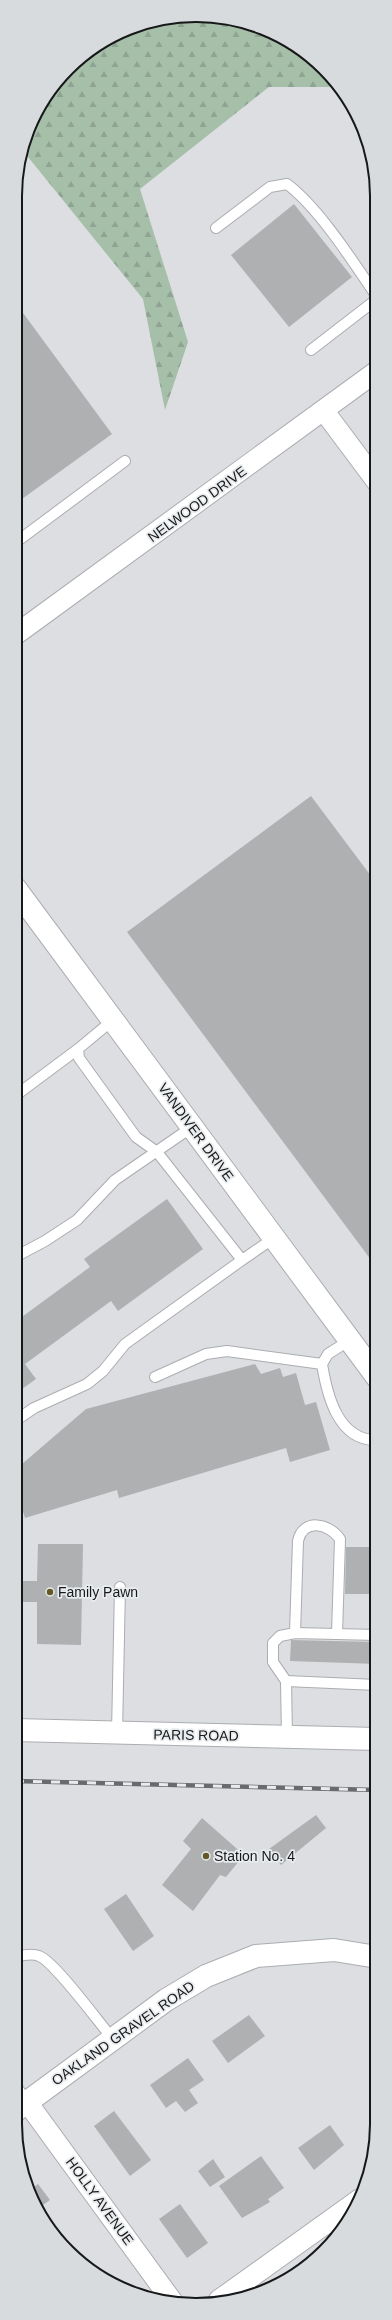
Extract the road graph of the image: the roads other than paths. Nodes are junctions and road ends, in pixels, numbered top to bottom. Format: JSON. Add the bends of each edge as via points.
{"nodes":[{"id":1,"x":216,"y":228,"type":"dead end"},
{"id":2,"x":370,"y":288,"type":"edge"},
{"id":3,"x":370,"y":304,"type":"edge"},
{"id":4,"x":311,"y":350,"type":"dead end"},
{"id":5,"x":370,"y":376,"type":"edge"},
{"id":6,"x":324,"y":411,"type":"junction"},
{"id":7,"x":125,"y":461,"type":"dead end"},
{"id":8,"x":370,"y":473,"type":"edge"},
{"id":9,"x":22,"y":538,"type":"edge"},
{"id":10,"x":22,"y":630,"type":"edge"},
{"id":11,"x":22,"y":897,"type":"edge"},
{"id":12,"x":113,"y":1020,"type":"junction"},
{"id":13,"x":78,"y":1049,"type":"junction"},
{"id":14,"x":22,"y":1091,"type":"edge"},
{"id":15,"x":192,"y":1126,"type":"junction"},
{"id":16,"x":157,"y":1152,"type":"junction"},
{"id":17,"x":274,"y":1238,"type":"junction"},
{"id":18,"x":22,"y":1254,"type":"edge"},
{"id":19,"x":242,"y":1260,"type":"junction"},
{"id":20,"x":350,"y":1340,"type":"junction"},
{"id":21,"x":322,"y":1364,"type":"junction"},
{"id":22,"x":370,"y":1367,"type":"edge"},
{"id":23,"x":155,"y":1377,"type":"dead end"},
{"id":24,"x":22,"y":1416,"type":"edge"},
{"id":25,"x":370,"y":1440,"type":"edge"},
{"id":26,"x":120,"y":1587,"type":"dead end"},
{"id":27,"x":295,"y":1633,"type":"junction"},
{"id":28,"x":337,"y":1634,"type":"junction"},
{"id":29,"x":370,"y":1635,"type":"edge"},
{"id":30,"x":286,"y":1681,"type":"junction"},
{"id":31,"x":370,"y":1686,"type":"edge"},
{"id":32,"x":22,"y":1730,"type":"edge"},
{"id":33,"x":117,"y":1733,"type":"junction"},
{"id":34,"x":287,"y":1737,"type":"junction"},
{"id":35,"x":370,"y":1740,"type":"edge"},
{"id":36,"x":22,"y":1955,"type":"edge"},
{"id":37,"x":370,"y":1956,"type":"edge"},
{"id":38,"x":113,"y":2039,"type":"junction"},
{"id":39,"x":22,"y":2097,"type":"edge"},
{"id":40,"x":22,"y":2103,"type":"edge"},
{"id":41,"x":349,"y":2207,"type":"edge"},
{"id":42,"x":168,"y":2296,"type":"edge"},
{"id":43,"x":225,"y":2296,"type":"edge"}],
"edges":[{"from":1,"to":2,"type":"lane","via":[[270,187],[286,184],[299,194]]},
{"from":3,"to":4,"type":"lane"},
{"from":5,"to":6,"type":"street","name":"NELWOOD DRIVE"},
{"from":6,"to":8,"type":"street"},
{"from":6,"to":10,"type":"street","name":"NELWOOD DRIVE"},
{"from":7,"to":9,"type":"lane"},
{"from":11,"to":12,"type":"main road","name":"VANDIVER DRIVE"},
{"from":12,"to":13,"type":"lane"},
{"from":12,"to":15,"type":"main road","name":"VANDIVER DRIVE"},
{"from":13,"to":14,"type":"lane"},
{"from":13,"to":16,"type":"lane","via":[[79,1058],[136,1136]]},
{"from":15,"to":16,"type":"lane"},
{"from":15,"to":17,"type":"main road","name":"VANDIVER DRIVE"},
{"from":16,"to":18,"type":"lane","via":[[115,1180],[77,1220]]},
{"from":16,"to":19,"type":"lane"},
{"from":17,"to":19,"type":"lane"},
{"from":17,"to":20,"type":"main road","name":"VANDIVER DRIVE"},
{"from":19,"to":24,"type":"lane","via":[[126,1344],[103,1371],[86,1384]]},
{"from":20,"to":21,"type":"lane","via":[[328,1354]]},
{"from":20,"to":22,"type":"main road","name":"VANDIVER DRIVE"},
{"from":21,"to":23,"type":"lane","via":[[227,1351],[206,1354]]},
{"from":21,"to":25,"type":"lane","via":[[332,1404],[341,1422],[352,1434]]},
{"from":26,"to":33,"type":"lane"},
{"from":27,"to":28,"type":"lane"},
{"from":27,"to":28,"type":"lane","via":[[299,1533],[305,1528],[317,1525],[328,1527],[340,1539]]},
{"from":27,"to":30,"type":"lane","via":[[280,1636],[273,1643],[273,1662]]},
{"from":28,"to":29,"type":"lane"},
{"from":30,"to":31,"type":"lane"},
{"from":30,"to":34,"type":"lane"},
{"from":32,"to":33,"type":"main road","name":"PARIS ROAD"},
{"from":33,"to":34,"type":"main road","name":"PARIS ROAD"},
{"from":34,"to":35,"type":"main road","name":"PARIS ROAD"},
{"from":36,"to":38,"type":"lane","via":[[39,1956],[53,1966]]},
{"from":37,"to":38,"type":"main road","name":"OAKLAND GRAVEL ROAD","via":[[334,1950],[256,1956],[206,1976],[166,2000]]},
{"from":38,"to":39,"type":"main road","name":"OAKLAND GRAVEL ROAD"},
{"from":40,"to":42,"type":"street","name":"HOLLY AVENUE"},
{"from":41,"to":43,"type":"street"}]}
